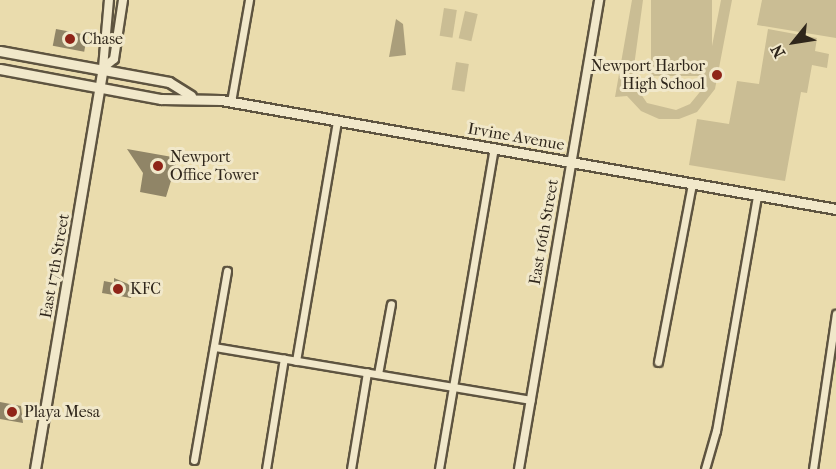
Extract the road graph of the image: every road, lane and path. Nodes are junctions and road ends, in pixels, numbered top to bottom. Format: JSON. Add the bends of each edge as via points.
{"nodes":[{"id":1,"x":109,"y":0,"type":"edge"},
{"id":2,"x":123,"y":0,"type":"edge"},
{"id":3,"x":249,"y":0,"type":"edge"},
{"id":4,"x":599,"y":0,"type":"edge"},
{"id":5,"x":0,"y":51,"type":"edge"},
{"id":6,"x":103,"y":68,"type":"junction"},
{"id":7,"x":0,"y":69,"type":"edge"},
{"id":8,"x":100,"y":86,"type":"junction"},
{"id":9,"x":191,"y":96,"type":"junction"},
{"id":10,"x":231,"y":102,"type":"junction"},
{"id":11,"x":337,"y":121,"type":"junction"},
{"id":12,"x":494,"y":148,"type":"junction"},
{"id":13,"x":571,"y":161,"type":"junction"},
{"id":14,"x":692,"y":183,"type":"junction"},
{"id":15,"x":757,"y":195,"type":"junction"},
{"id":16,"x":836,"y":208,"type":"edge"},
{"id":17,"x":227,"y":271,"type":"dead end"},
{"id":18,"x":391,"y":304,"type":"dead end"},
{"id":19,"x":836,"y":314,"type":"edge"},
{"id":20,"x":214,"y":347,"type":"junction"},
{"id":21,"x":284,"y":358,"type":"junction"},
{"id":22,"x":296,"y":360,"type":"junction"},
{"id":23,"x":658,"y":362,"type":"dead end"},
{"id":24,"x":367,"y":372,"type":"junction"},
{"id":25,"x":378,"y":374,"type":"junction"},
{"id":26,"x":453,"y":387,"type":"junction"},
{"id":27,"x":531,"y":400,"type":"junction"},
{"id":28,"x":194,"y":460,"type":"dead end"},
{"id":29,"x":35,"y":469,"type":"edge"},
{"id":30,"x":266,"y":469,"type":"edge"},
{"id":31,"x":351,"y":469,"type":"edge"},
{"id":32,"x":439,"y":469,"type":"edge"},
{"id":33,"x":519,"y":469,"type":"edge"},
{"id":34,"x":705,"y":469,"type":"edge"},
{"id":35,"x":813,"y":469,"type":"edge"}],
"edges":[{"from":1,"to":6,"type":"street"},
{"from":2,"to":6,"type":"street","via":[[114,59]]},
{"from":3,"to":10,"type":"street"},
{"from":4,"to":13,"type":"street","name":"East 16th Street"},
{"from":5,"to":6,"type":"main road","name":"Irvine Avenue"},
{"from":6,"to":8,"type":"main road","name":"East 17th Street"},
{"from":6,"to":9,"type":"main road","name":"Irvine Avenue","via":[[169,82]]},
{"from":7,"to":8,"type":"main road","name":"Irvine Avenue"},
{"from":8,"to":9,"type":"main road","name":"Irvine Avenue","via":[[176,100]]},
{"from":8,"to":29,"type":"main road","name":"East 17th Street"},
{"from":9,"to":10,"type":"main road","name":"Irvine Avenue"},
{"from":10,"to":11,"type":"main road","name":"Irvine Avenue"},
{"from":11,"to":12,"type":"main road","name":"Irvine Avenue"},
{"from":11,"to":22,"type":"street"},
{"from":12,"to":13,"type":"main road","name":"Irvine Avenue"},
{"from":12,"to":26,"type":"street"},
{"from":13,"to":14,"type":"main road","name":"Irvine Avenue"},
{"from":13,"to":27,"type":"street","name":"East 16th Street"},
{"from":14,"to":15,"type":"main road","name":"Irvine Avenue"},
{"from":14,"to":23,"type":"street"},
{"from":15,"to":16,"type":"main road","name":"Irvine Avenue"},
{"from":15,"to":34,"type":"street","via":[[716,431]]},
{"from":17,"to":20,"type":"street"},
{"from":18,"to":25,"type":"street"},
{"from":19,"to":35,"type":"street"},
{"from":20,"to":21,"type":"street"},
{"from":20,"to":28,"type":"street"},
{"from":21,"to":22,"type":"street"},
{"from":21,"to":30,"type":"street"},
{"from":22,"to":24,"type":"street"},
{"from":24,"to":25,"type":"street"},
{"from":24,"to":31,"type":"street"},
{"from":25,"to":26,"type":"street"},
{"from":26,"to":27,"type":"street"},
{"from":26,"to":32,"type":"street"},
{"from":27,"to":33,"type":"street","name":"East 16th Street"}]}
